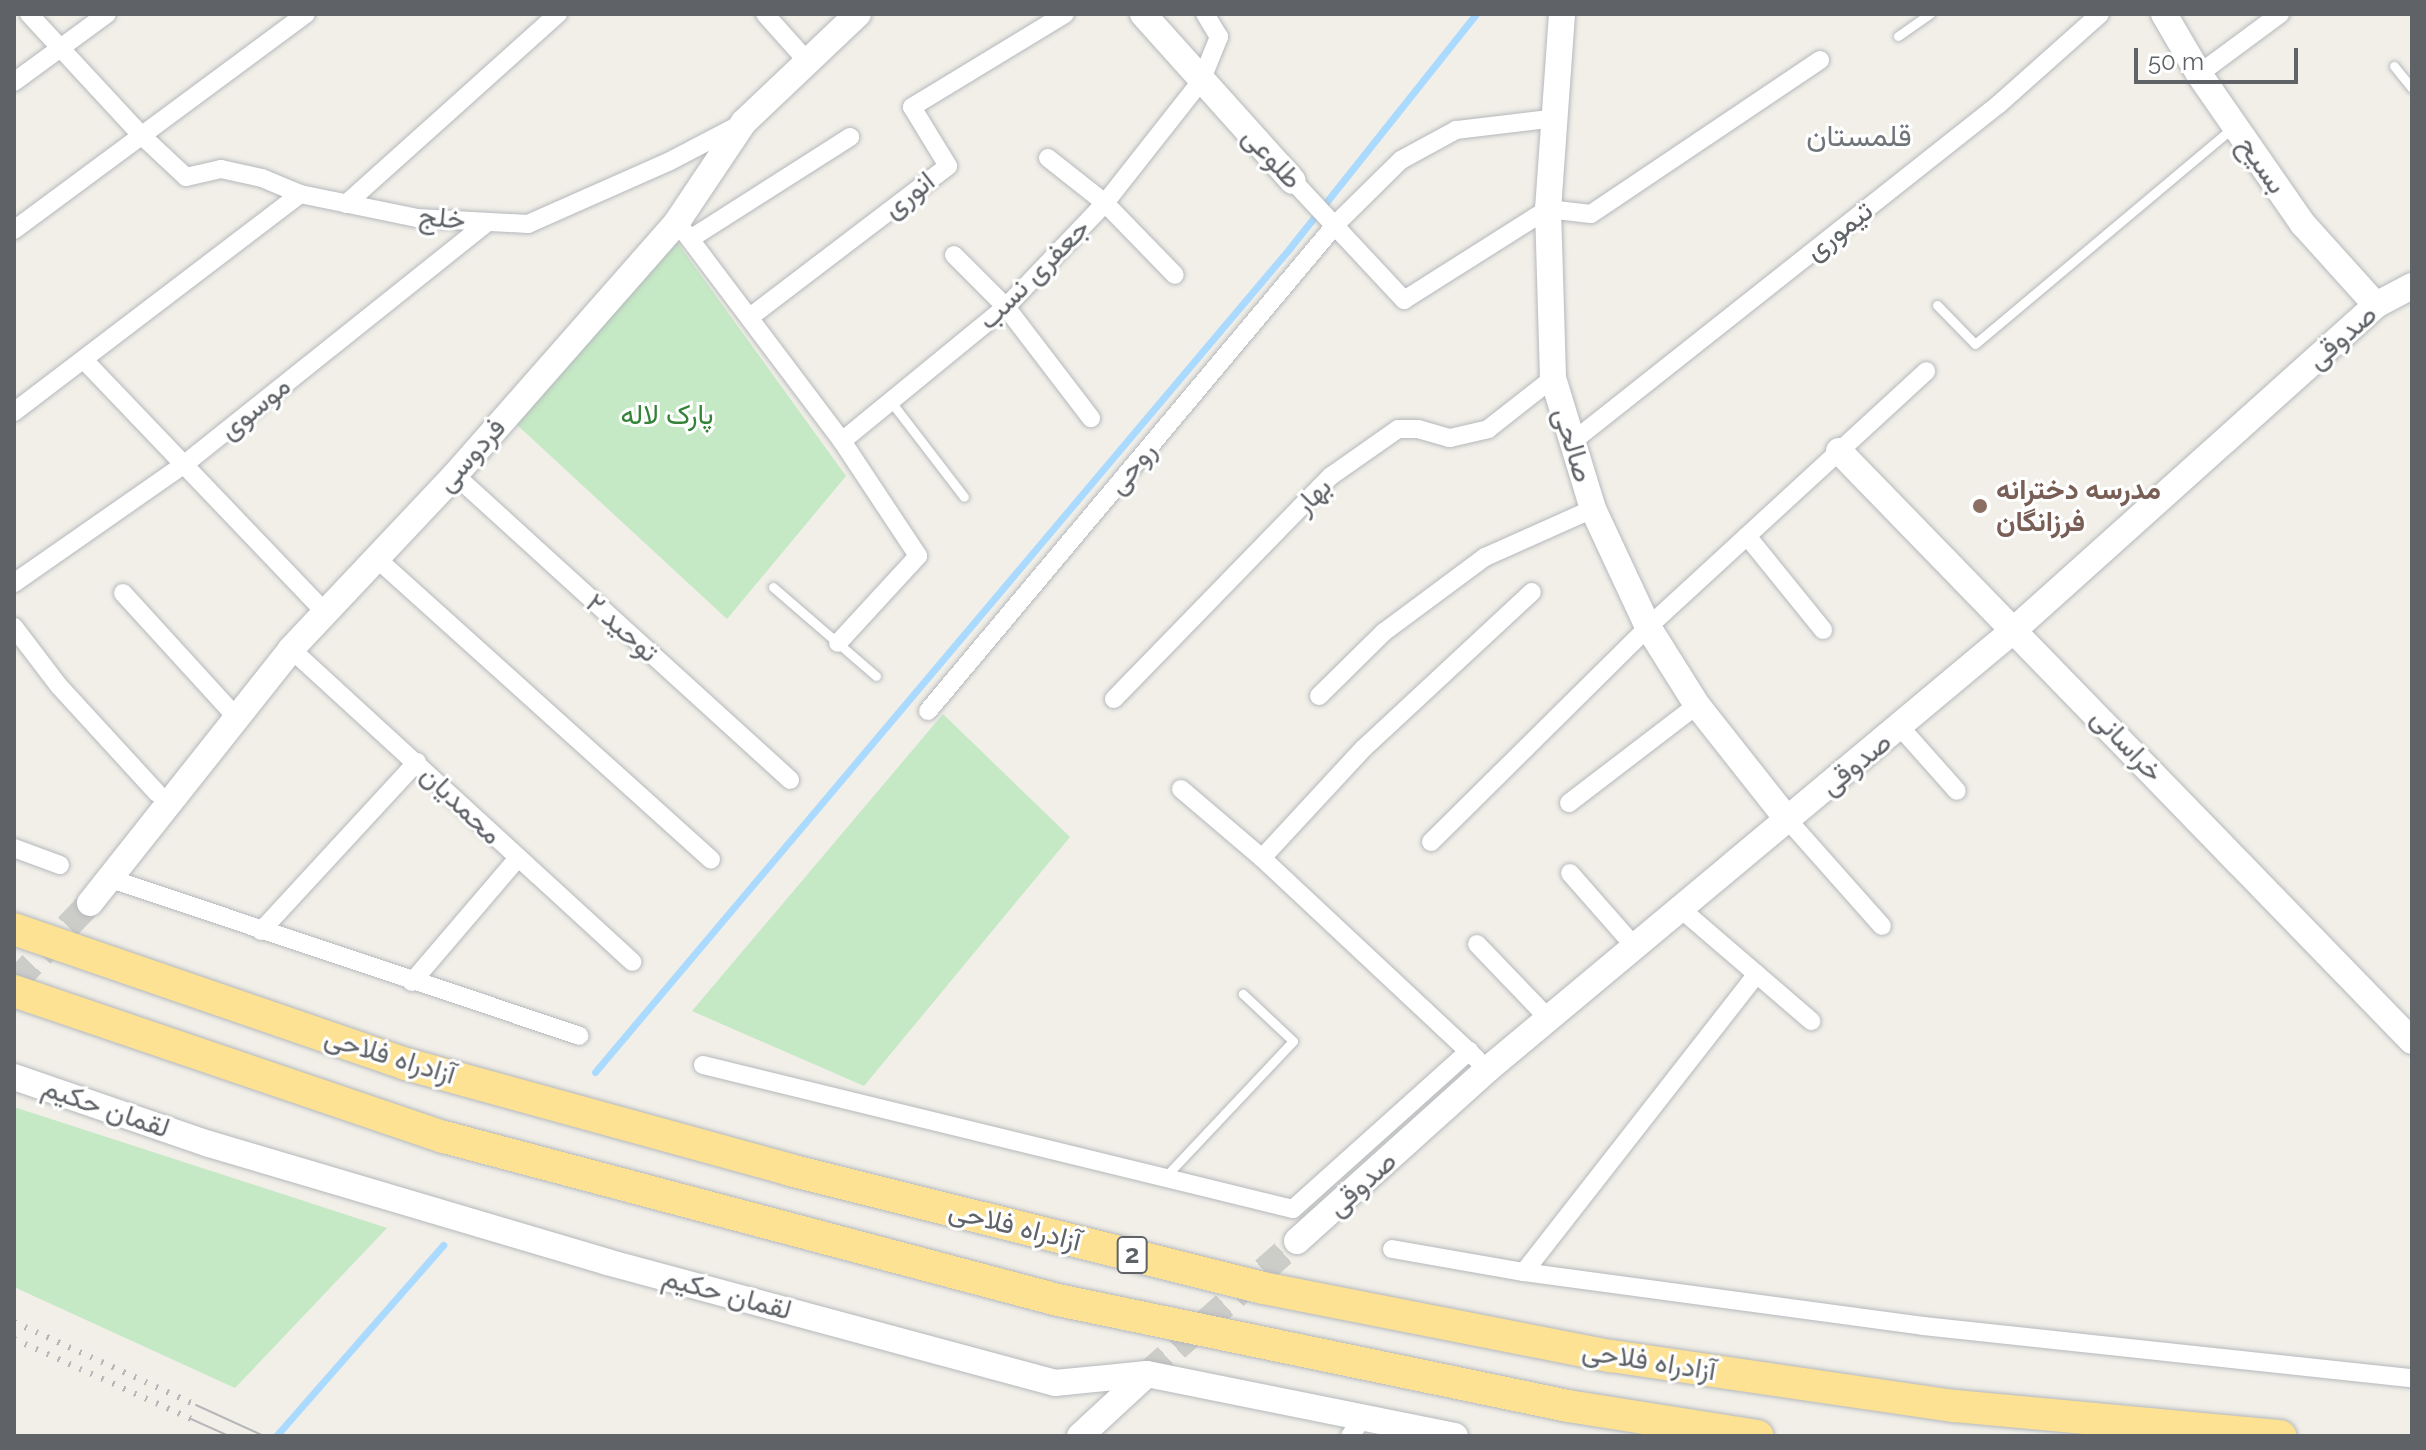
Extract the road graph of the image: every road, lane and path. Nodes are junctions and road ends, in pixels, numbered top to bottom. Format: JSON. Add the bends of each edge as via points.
{"nodes":[{"id":1,"x":29,"y":14,"type":"edge"},
{"id":2,"x":107,"y":14,"type":"edge"},
{"id":3,"x":306,"y":14,"type":"edge"},
{"id":4,"x":558,"y":14,"type":"edge"},
{"id":5,"x":765,"y":14,"type":"edge"},
{"id":6,"x":858,"y":14,"type":"edge"},
{"id":7,"x":1065,"y":14,"type":"edge"},
{"id":8,"x":1143,"y":14,"type":"edge"},
{"id":9,"x":1205,"y":14,"type":"edge"},
{"id":10,"x":1562,"y":14,"type":"edge"},
{"id":11,"x":1930,"y":14,"type":"edge"},
{"id":12,"x":2100,"y":14,"type":"edge"},
{"id":13,"x":2164,"y":14,"type":"edge"},
{"id":14,"x":2280,"y":14,"type":"edge"},
{"id":15,"x":1898,"y":36,"type":"dead end"},
{"id":16,"x":58,"y":49,"type":"junction"},
{"id":17,"x":1820,"y":60,"type":"dead end"},
{"id":18,"x":807,"y":61,"type":"junction"},
{"id":19,"x":2394,"y":66,"type":"dead end"},
{"id":20,"x":2199,"y":74,"type":"junction"},
{"id":21,"x":1201,"y":81,"type":"junction"},
{"id":22,"x":14,"y":82,"type":"edge"},
{"id":23,"x":2412,"y":88,"type":"edge"},
{"id":24,"x":1557,"y":118,"type":"junction"},
{"id":25,"x":744,"y":122,"type":"junction"},
{"id":26,"x":2235,"y":126,"type":"junction"},
{"id":27,"x":140,"y":134,"type":"junction"},
{"id":28,"x":850,"y":137,"type":"dead end"},
{"id":29,"x":1048,"y":158,"type":"dead end"},
{"id":30,"x":1293,"y":181,"type":"joint"},
{"id":31,"x":300,"y":194,"type":"junction"},
{"id":32,"x":1105,"y":203,"type":"junction"},
{"id":33,"x":346,"y":204,"type":"junction"},
{"id":34,"x":1548,"y":209,"type":"junction"},
{"id":35,"x":488,"y":222,"type":"junction"},
{"id":36,"x":1336,"y":224,"type":"junction"},
{"id":37,"x":14,"y":230,"type":"edge"},
{"id":38,"x":684,"y":230,"type":"junction"},
{"id":39,"x":954,"y":255,"type":"dead end"},
{"id":40,"x":1175,"y":275,"type":"dead end"},
{"id":41,"x":2412,"y":286,"type":"edge"},
{"id":42,"x":1937,"y":305,"type":"dead end"},
{"id":43,"x":2376,"y":305,"type":"junction"},
{"id":44,"x":1006,"y":307,"type":"junction"},
{"id":45,"x":750,"y":317,"type":"junction"},
{"id":46,"x":84,"y":360,"type":"junction"},
{"id":47,"x":1926,"y":371,"type":"dead end"},
{"id":48,"x":1553,"y":378,"type":"junction"},
{"id":49,"x":892,"y":403,"type":"junction"},
{"id":50,"x":14,"y":412,"type":"edge"},
{"id":51,"x":1091,"y":418,"type":"dead end"},
{"id":52,"x":842,"y":441,"type":"junction"},
{"id":53,"x":1572,"y":442,"type":"junction"},
{"id":54,"x":1839,"y":451,"type":"junction"},
{"id":55,"x":186,"y":463,"type":"junction"},
{"id":56,"x":455,"y":475,"type":"junction"},
{"id":57,"x":964,"y":497,"type":"dead end"},
{"id":58,"x":1593,"y":509,"type":"junction"},
{"id":59,"x":1747,"y":536,"type":"junction"},
{"id":60,"x":375,"y":557,"type":"junction"},
{"id":61,"x":14,"y":583,"type":"edge"},
{"id":62,"x":773,"y":587,"type":"dead end"},
{"id":63,"x":1532,"y":592,"type":"dead end"},
{"id":64,"x":123,"y":593,"type":"dead end"},
{"id":65,"x":327,"y":614,"type":"junction"},
{"id":66,"x":14,"y":627,"type":"edge"},
{"id":67,"x":1648,"y":627,"type":"junction"},
{"id":68,"x":2015,"y":629,"type":"junction"},
{"id":69,"x":1823,"y":630,"type":"dead end"},
{"id":70,"x":838,"y":643,"type":"junction"},
{"id":71,"x":291,"y":649,"type":"junction"},
{"id":72,"x":876,"y":676,"type":"dead end"},
{"id":73,"x":1319,"y":696,"type":"dead end"},
{"id":74,"x":1114,"y":699,"type":"dead end"},
{"id":75,"x":1697,"y":705,"type":"junction"},
{"id":76,"x":928,"y":711,"type":"dead end"},
{"id":77,"x":237,"y":718,"type":"junction"},
{"id":78,"x":1901,"y":728,"type":"junction"},
{"id":79,"x":417,"y":762,"type":"junction"},
{"id":80,"x":790,"y":780,"type":"dead end"},
{"id":81,"x":1181,"y":789,"type":"dead end"},
{"id":82,"x":1957,"y":791,"type":"dead end"},
{"id":83,"x":157,"y":793,"type":"dead end"},
{"id":84,"x":1569,"y":803,"type":"dead end"},
{"id":85,"x":1787,"y":819,"type":"junction"},
{"id":86,"x":1431,"y":842,"type":"dead end"},
{"id":87,"x":14,"y":848,"type":"edge"},
{"id":88,"x":1262,"y":858,"type":"junction"},
{"id":89,"x":517,"y":859,"type":"junction"},
{"id":90,"x":711,"y":860,"type":"dead end"},
{"id":91,"x":60,"y":865,"type":"dead end"},
{"id":92,"x":1570,"y":873,"type":"dead end"},
{"id":93,"x":108,"y":878,"type":"junction"},
{"id":94,"x":90,"y":903,"type":"tunnel mouth"},
{"id":95,"x":1681,"y":909,"type":"junction"},
{"id":96,"x":1882,"y":926,"type":"dead end"},
{"id":97,"x":14,"y":929,"type":"edge"},
{"id":98,"x":261,"y":931,"type":"junction"},
{"id":99,"x":1477,"y":944,"type":"dead end"},
{"id":100,"x":1635,"y":947,"type":"junction"},
{"id":101,"x":632,"y":962,"type":"dead end"},
{"id":102,"x":1757,"y":974,"type":"junction"},
{"id":103,"x":412,"y":982,"type":"junction"},
{"id":104,"x":14,"y":991,"type":"edge"},
{"id":105,"x":1243,"y":994,"type":"dead end"},
{"id":106,"x":1549,"y":1019,"type":"junction"},
{"id":107,"x":1811,"y":1021,"type":"dead end"},
{"id":108,"x":579,"y":1036,"type":"dead end"},
{"id":109,"x":2412,"y":1041,"type":"edge"},
{"id":110,"x":1469,"y":1051,"type":"junction"},
{"id":111,"x":703,"y":1065,"type":"dead end"},
{"id":112,"x":1488,"y":1069,"type":"junction"},
{"id":113,"x":14,"y":1077,"type":"edge"},
{"id":114,"x":1164,"y":1178,"type":"junction"},
{"id":115,"x":1297,"y":1241,"type":"tunnel mouth"},
{"id":116,"x":1392,"y":1249,"type":"dead end"},
{"id":117,"x":1524,"y":1272,"type":"junction"},
{"id":118,"x":1147,"y":1374,"type":"junction"},
{"id":119,"x":2412,"y":1378,"type":"edge"},
{"id":120,"x":1357,"y":1426,"type":"edge"},
{"id":121,"x":1080,"y":1436,"type":"edge"},
{"id":122,"x":1455,"y":1436,"type":"edge"},
{"id":123,"x":1758,"y":1436,"type":"edge"},
{"id":124,"x":2281,"y":1436,"type":"edge"}],
"edges":[{"from":1,"to":16,"type":"street"},
{"from":2,"to":16,"type":"street"},
{"from":3,"to":27,"type":"street"},
{"from":4,"to":33,"type":"street"},
{"from":5,"to":18,"type":"street"},
{"from":6,"to":18,"type":"street","name":"فردوسی"},
{"from":7,"to":45,"type":"street","name":"انوری","via":[[912,107],[948,166]]},
{"from":8,"to":21,"type":"street","name":"طلوعی"},
{"from":9,"to":21,"type":"street","name":"جعفری نسب","via":[[1219,37]]},
{"from":10,"to":24,"type":"street","name":"صالحی"},
{"from":11,"to":15,"type":"lane"},
{"from":12,"to":53,"type":"street","name":"تیموری","via":[[1999,104]]},
{"from":13,"to":20,"type":"street","name":"بسیح"},
{"from":14,"to":20,"type":"street"},
{"from":16,"to":22,"type":"street"},
{"from":16,"to":27,"type":"street"},
{"from":17,"to":34,"type":"street","via":[[1591,214]]},
{"from":18,"to":25,"type":"street","name":"فردوسی"},
{"from":19,"to":23,"type":"lane"},
{"from":20,"to":26,"type":"street","name":"بسیح"},
{"from":21,"to":30,"type":"street","name":"طلوعی"},
{"from":21,"to":32,"type":"street","name":"جعفری نسب"},
{"from":24,"to":34,"type":"street","name":"صالحی"},
{"from":24,"to":36,"type":"street","name":"روحی","via":[[1456,130],[1401,160]]},
{"from":25,"to":35,"type":"street","name":"خلج","via":[[528,224]]},
{"from":25,"to":38,"type":"street","name":"فردوسی"},
{"from":26,"to":42,"type":"lane","via":[[1975,344]]},
{"from":26,"to":43,"type":"street","name":"بسیح","via":[[2303,224]]},
{"from":27,"to":31,"type":"street","name":"خلج","via":[[186,177],[221,169]]},
{"from":27,"to":37,"type":"street"},
{"from":28,"to":38,"type":"street"},
{"from":29,"to":32,"type":"street"},
{"from":30,"to":36,"type":"street","name":"طلوعی"},
{"from":31,"to":33,"type":"street","name":"خلج"},
{"from":31,"to":46,"type":"street"},
{"from":32,"to":40,"type":"street"},
{"from":32,"to":44,"type":"street","name":"جعفری نسب"},
{"from":33,"to":35,"type":"street","name":"خلج","via":[[417,218]]},
{"from":34,"to":36,"type":"street","name":"طلوعی","via":[[1404,300]]},
{"from":34,"to":48,"type":"street","name":"صالحی"},
{"from":35,"to":55,"type":"street","name":"موسوی"},
{"from":36,"to":76,"type":"street","name":"روحی"},
{"from":38,"to":45,"type":"street"},
{"from":38,"to":56,"type":"street","name":"فردوسی"},
{"from":39,"to":44,"type":"street"},
{"from":41,"to":43,"type":"street","name":"صدوقی"},
{"from":43,"to":68,"type":"street","name":"صدوقی"},
{"from":44,"to":49,"type":"street","name":"جعفری نسب"},
{"from":44,"to":51,"type":"street"},
{"from":45,"to":52,"type":"street"},
{"from":46,"to":50,"type":"street"},
{"from":46,"to":55,"type":"street"},
{"from":47,"to":54,"type":"street"},
{"from":48,"to":53,"type":"street","name":"صالحی"},
{"from":48,"to":74,"type":"street","name":"بهار","via":[[1488,429],[1450,438],[1398,429],[1331,476]]},
{"from":49,"to":52,"type":"street","name":"جعفری نسب"},
{"from":49,"to":57,"type":"lane"},
{"from":52,"to":70,"type":"street","via":[[918,556]]},
{"from":53,"to":58,"type":"street","name":"صالحی"},
{"from":54,"to":59,"type":"street"},
{"from":54,"to":68,"type":"street","name":"خراسانی"},
{"from":55,"to":61,"type":"street","name":"موسوی"},
{"from":55,"to":65,"type":"street"},
{"from":56,"to":60,"type":"street","name":"فردوسی"},
{"from":56,"to":80,"type":"street","name":"توحید ۲"},
{"from":58,"to":67,"type":"street","name":"صالحی"},
{"from":58,"to":73,"type":"street","via":[[1485,557],[1384,632]]},
{"from":59,"to":67,"type":"street"},
{"from":59,"to":69,"type":"street"},
{"from":60,"to":65,"type":"street","name":"فردوسی"},
{"from":60,"to":90,"type":"street"},
{"from":62,"to":70,"type":"lane"},
{"from":63,"to":88,"type":"street","via":[[1364,748]]},
{"from":64,"to":77,"type":"street"},
{"from":65,"to":71,"type":"street","name":"فردوسی"},
{"from":66,"to":83,"type":"street","via":[[59,686]]},
{"from":67,"to":75,"type":"street","name":"صالحی"},
{"from":67,"to":86,"type":"street"},
{"from":68,"to":78,"type":"street","name":"صدوقی"},
{"from":68,"to":109,"type":"street","name":"خراسانی"},
{"from":70,"to":72,"type":"lane"},
{"from":71,"to":77,"type":"street","name":"فردوسی"},
{"from":71,"to":79,"type":"street","name":"محمدیان"},
{"from":75,"to":84,"type":"street"},
{"from":75,"to":85,"type":"street","name":"صالحی"},
{"from":77,"to":93,"type":"street","name":"فردوسی"},
{"from":78,"to":82,"type":"street"},
{"from":78,"to":85,"type":"street","name":"صدوقی"},
{"from":79,"to":89,"type":"street","name":"محمدیان"},
{"from":79,"to":98,"type":"street"},
{"from":81,"to":88,"type":"street"},
{"from":85,"to":95,"type":"street","name":"صدوقی"},
{"from":85,"to":96,"type":"street"},
{"from":87,"to":91,"type":"street"},
{"from":88,"to":110,"type":"street"},
{"from":89,"to":101,"type":"street","name":"محمدیان"},
{"from":89,"to":103,"type":"street"},
{"from":92,"to":100,"type":"street"},
{"from":93,"to":94,"type":"street","name":"فردوسی"},
{"from":93,"to":98,"type":"street"},
{"from":95,"to":100,"type":"street","name":"صدوقی"},
{"from":95,"to":102,"type":"street"},
{"from":97,"to":124,"type":"highway","name":"آزادراه فلاحی","number":"2","via":[[406,1064],[790,1170],[1263,1288],[1611,1356],[1923,1402]]},
{"from":98,"to":103,"type":"street"},
{"from":99,"to":106,"type":"street"},
{"from":100,"to":106,"type":"street","name":"صدوقی"},
{"from":102,"to":107,"type":"street"},
{"from":102,"to":117,"type":"street"},
{"from":103,"to":108,"type":"street"},
{"from":104,"to":123,"type":"highway","name":"آزادراه فلاحی","number":"2","via":[[444,1137],[1058,1300],[1568,1406]]},
{"from":105,"to":114,"type":"lane","via":[[1293,1041]]},
{"from":106,"to":112,"type":"street","name":"صدوقی"},
{"from":110,"to":112,"type":"street"},
{"from":110,"to":114,"type":"street","via":[[1293,1209]]},
{"from":111,"to":114,"type":"street"},
{"from":112,"to":115,"type":"street","name":"صدوقی"},
{"from":113,"to":118,"type":"street","name":"لقمان حکیم","via":[[209,1144],[576,1253],[1055,1383]]},
{"from":116,"to":117,"type":"street"},
{"from":117,"to":119,"type":"street","via":[[1923,1326]]},
{"from":118,"to":120,"type":"street","name":"لقمان حکیم"},
{"from":118,"to":121,"type":"street"},
{"from":120,"to":122,"type":"street","name":"لقمان حکیم"}]}
